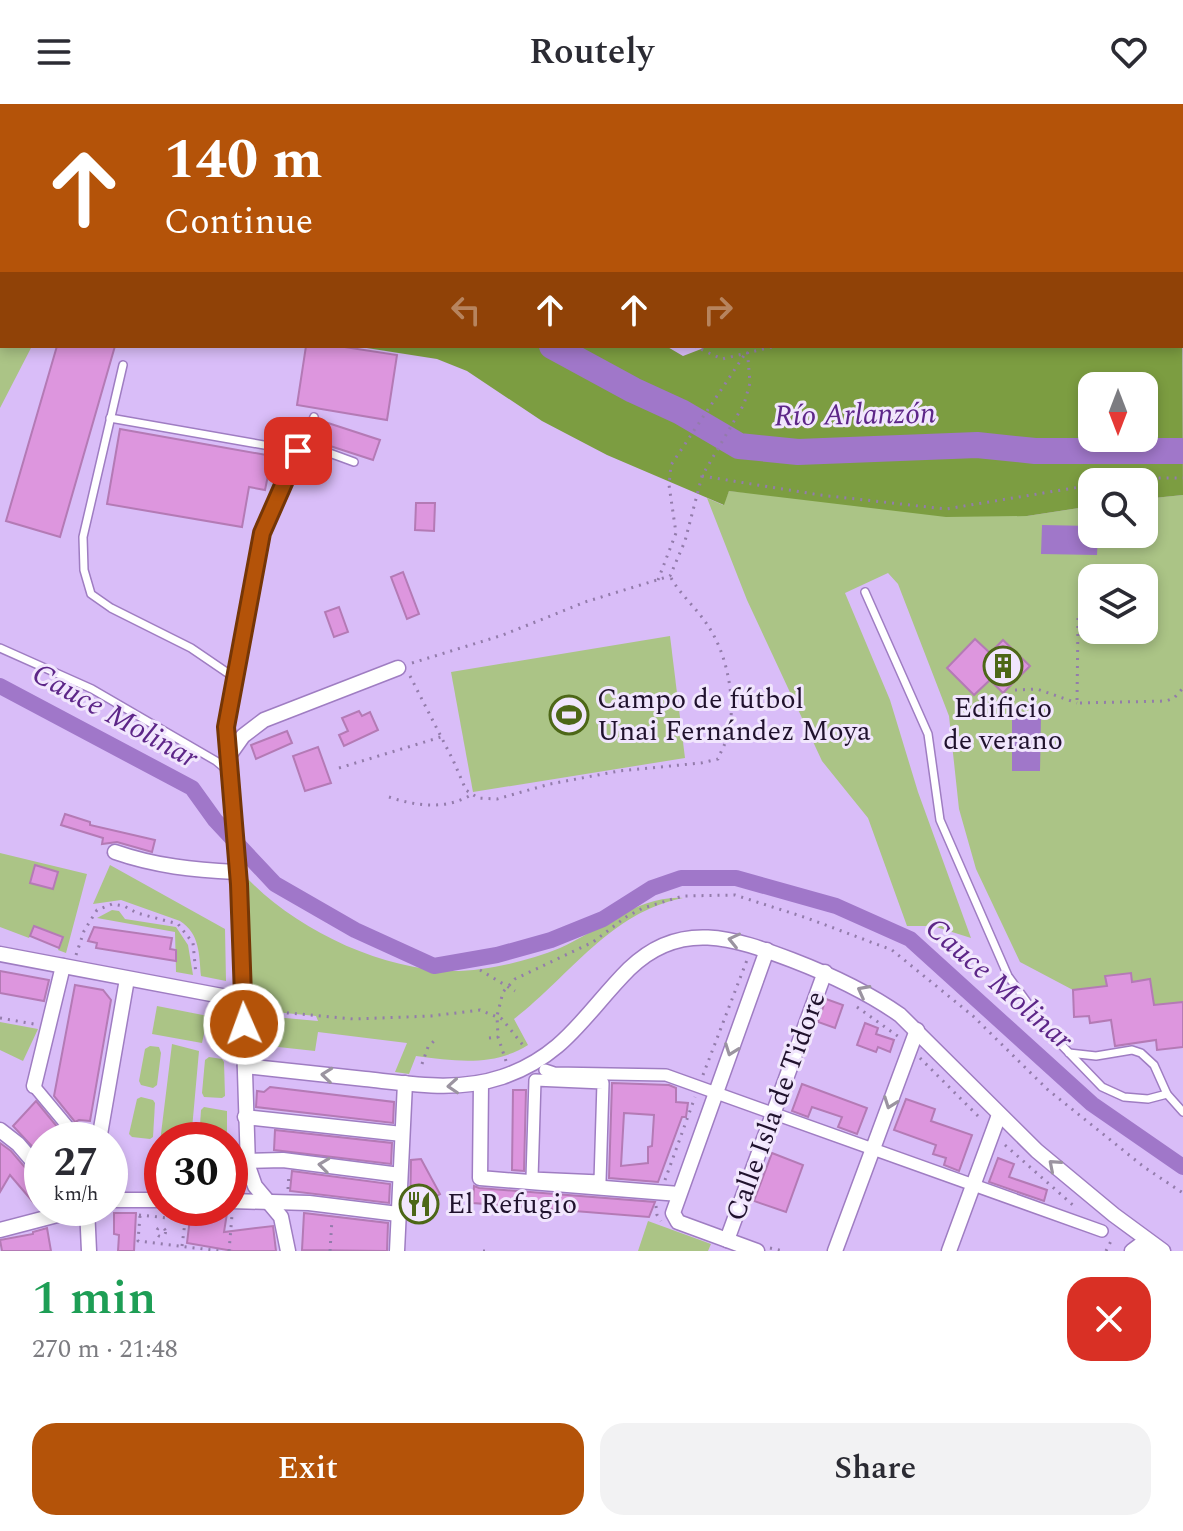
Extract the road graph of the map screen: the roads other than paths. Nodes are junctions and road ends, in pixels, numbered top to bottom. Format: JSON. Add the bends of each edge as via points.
{"nodes":[{"id":1,"x":123,"y":365,"type":"dead end"},
{"id":2,"x":314,"y":417,"type":"dead end"},
{"id":3,"x":110,"y":418,"type":"junction"},
{"id":4,"x":300,"y":447,"type":"junction"},
{"id":5,"x":354,"y":462,"type":"dead end"},
{"id":6,"x":865,"y":592,"type":"dead end"},
{"id":7,"x":0,"y":648,"type":"edge"},
{"id":8,"x":398,"y":668,"type":"dead end"},
{"id":9,"x":235,"y":678,"type":"junction"},
{"id":10,"x":226,"y":727,"type":"joint"},
{"id":11,"x":228,"y":757,"type":"junction"},
{"id":12,"x":230,"y":773,"type":"junction"},
{"id":13,"x":115,"y":852,"type":"dead end"},
{"id":14,"x":236,"y":872,"type":"junction"},
{"id":15,"x":767,"y":950,"type":"junction"},
{"id":16,"x":0,"y":954,"type":"edge"},
{"id":17,"x":63,"y":966,"type":"junction"},
{"id":18,"x":825,"y":972,"type":"junction"},
{"id":19,"x":127,"y":979,"type":"junction"},
{"id":20,"x":243,"y":1005,"type":"junction"},
{"id":21,"x":917,"y":1030,"type":"junction"},
{"id":22,"x":1069,"y":1053,"type":"junction"},
{"id":23,"x":245,"y":1066,"type":"junction"},
{"id":24,"x":540,"y":1067,"type":"junction"},
{"id":25,"x":405,"y":1083,"type":"junction"},
{"id":26,"x":481,"y":1083,"type":"junction"},
{"id":27,"x":34,"y":1086,"type":"joint"},
{"id":28,"x":716,"y":1092,"type":"junction"},
{"id":29,"x":1167,"y":1094,"type":"junction"},
{"id":30,"x":1183,"y":1112,"type":"edge"},
{"id":31,"x":774,"y":1113,"type":"junction"},
{"id":32,"x":999,"y":1115,"type":"junction"},
{"id":33,"x":245,"y":1117,"type":"junction"},
{"id":34,"x":64,"y":1122,"type":"edge"},
{"id":35,"x":102,"y":1122,"type":"edge"},
{"id":36,"x":245,"y":1122,"type":"edge"},
{"id":37,"x":0,"y":1130,"type":"edge"},
{"id":38,"x":402,"y":1134,"type":"junction"},
{"id":39,"x":873,"y":1149,"type":"junction"},
{"id":40,"x":24,"y":1151,"type":"edge"},
{"id":41,"x":248,"y":1161,"type":"joint"},
{"id":42,"x":400,"y":1175,"type":"junction"},
{"id":43,"x":532,"y":1178,"type":"joint"},
{"id":44,"x":973,"y":1184,"type":"junction"},
{"id":45,"x":679,"y":1194,"type":"junction"},
{"id":46,"x":269,"y":1201,"type":"junction"},
{"id":47,"x":248,"y":1204,"type":"edge"},
{"id":48,"x":398,"y":1214,"type":"junction"},
{"id":49,"x":24,"y":1224,"type":"edge"},
{"id":50,"x":87,"y":1226,"type":"edge"},
{"id":51,"x":0,"y":1230,"type":"edge"},
{"id":52,"x":1135,"y":1230,"type":"junction"},
{"id":53,"x":1102,"y":1231,"type":"road end"},
{"id":54,"x":727,"y":1240,"type":"junction"},
{"id":55,"x":1158,"y":1248,"type":"edge"},
{"id":56,"x":1134,"y":1250,"type":"edge"},
{"id":57,"x":89,"y":1251,"type":"edge"},
{"id":58,"x":288,"y":1251,"type":"edge"},
{"id":59,"x":397,"y":1251,"type":"edge"},
{"id":60,"x":757,"y":1251,"type":"edge"},
{"id":61,"x":835,"y":1251,"type":"edge"},
{"id":62,"x":949,"y":1251,"type":"edge"}],
"edges":[{"from":1,"to":3,"type":"lane"},
{"from":2,"to":4,"type":"lane"},
{"from":3,"to":4,"type":"lane"},
{"from":3,"to":9,"type":"lane","via":[[83,537],[91,594]]},
{"from":4,"to":5,"type":"lane"},
{"from":4,"to":9,"type":"lane","via":[[262,533]]},
{"from":6,"to":22,"type":"lane","via":[[928,734],[940,820],[1008,976]]},
{"from":7,"to":12,"type":"lane","via":[[122,705]]},
{"from":8,"to":11,"type":"street","via":[[264,720]]},
{"from":9,"to":10,"type":"lane"},
{"from":10,"to":11,"type":"street"},
{"from":11,"to":12,"type":"street"},
{"from":12,"to":14,"type":"street"},
{"from":13,"to":14,"type":"street","via":[[183,869]]},
{"from":14,"to":20,"type":"street"},
{"from":15,"to":18,"type":"street"},
{"from":15,"to":24,"type":"street","one_way":true,"via":[[722,937],[662,945],[630,968]]},
{"from":15,"to":28,"type":"street","one_way":true},
{"from":16,"to":17,"type":"street"},
{"from":17,"to":19,"type":"street"},
{"from":17,"to":27,"type":"street"},
{"from":21,"to":18,"type":"street","one_way":true,"via":[[880,1000]]},
{"from":18,"to":31,"type":"street","name":"Calle Isla de Tidore"},
{"from":19,"to":20,"type":"street"},
{"from":19,"to":35,"type":"street"},
{"from":20,"to":23,"type":"street"},
{"from":21,"to":32,"type":"street"},
{"from":21,"to":39,"type":"street","one_way":true},
{"from":22,"to":29,"type":"lane","via":[[1102,1087],[1124,1097]]},
{"from":22,"to":29,"type":"lane","via":[[1141,1053],[1154,1065]]},
{"from":25,"to":23,"type":"street","one_way":true},
{"from":23,"to":33,"type":"street"},
{"from":24,"to":26,"type":"street"},
{"from":24,"to":28,"type":"street","via":[[554,1073],[666,1075]]},
{"from":26,"to":25,"type":"street","one_way":true},
{"from":25,"to":38,"type":"street"},
{"from":26,"to":45,"type":"street","via":[[480,1178]]},
{"from":27,"to":34,"type":"street"},
{"from":28,"to":31,"type":"street"},
{"from":28,"to":45,"type":"street"},
{"from":29,"to":30,"type":"lane"},
{"from":31,"to":39,"type":"street"},
{"from":31,"to":54,"type":"street","name":"Calle Isla de Tidore"},
{"from":32,"to":44,"type":"street"},
{"from":52,"to":32,"type":"street","one_way":true},
{"from":33,"to":36,"type":"street"},
{"from":33,"to":38,"type":"street"},
{"from":37,"to":40,"type":"street"},
{"from":38,"to":42,"type":"street"},
{"from":39,"to":44,"type":"street"},
{"from":39,"to":61,"type":"street"},
{"from":42,"to":41,"type":"street","one_way":true},
{"from":41,"to":46,"type":"street","via":[[255,1186]]},
{"from":42,"to":48,"type":"street"},
{"from":43,"to":43,"type":"street","via":[[535,1080],[603,1083],[600,1181]]},
{"from":44,"to":53,"type":"street"},
{"from":44,"to":62,"type":"street"},
{"from":45,"to":54,"type":"street","via":[[673,1210],[678,1222]]},
{"from":46,"to":47,"type":"street"},
{"from":46,"to":48,"type":"street"},
{"from":46,"to":58,"type":"street","via":[[281,1217]]},
{"from":48,"to":59,"type":"street"},
{"from":49,"to":51,"type":"street"},
{"from":50,"to":57,"type":"street"},
{"from":52,"to":55,"type":"street"},
{"from":52,"to":56,"type":"street"},
{"from":54,"to":60,"type":"street"},
{"from":55,"to":56,"type":"street","via":[[1140,1245]]}]}
